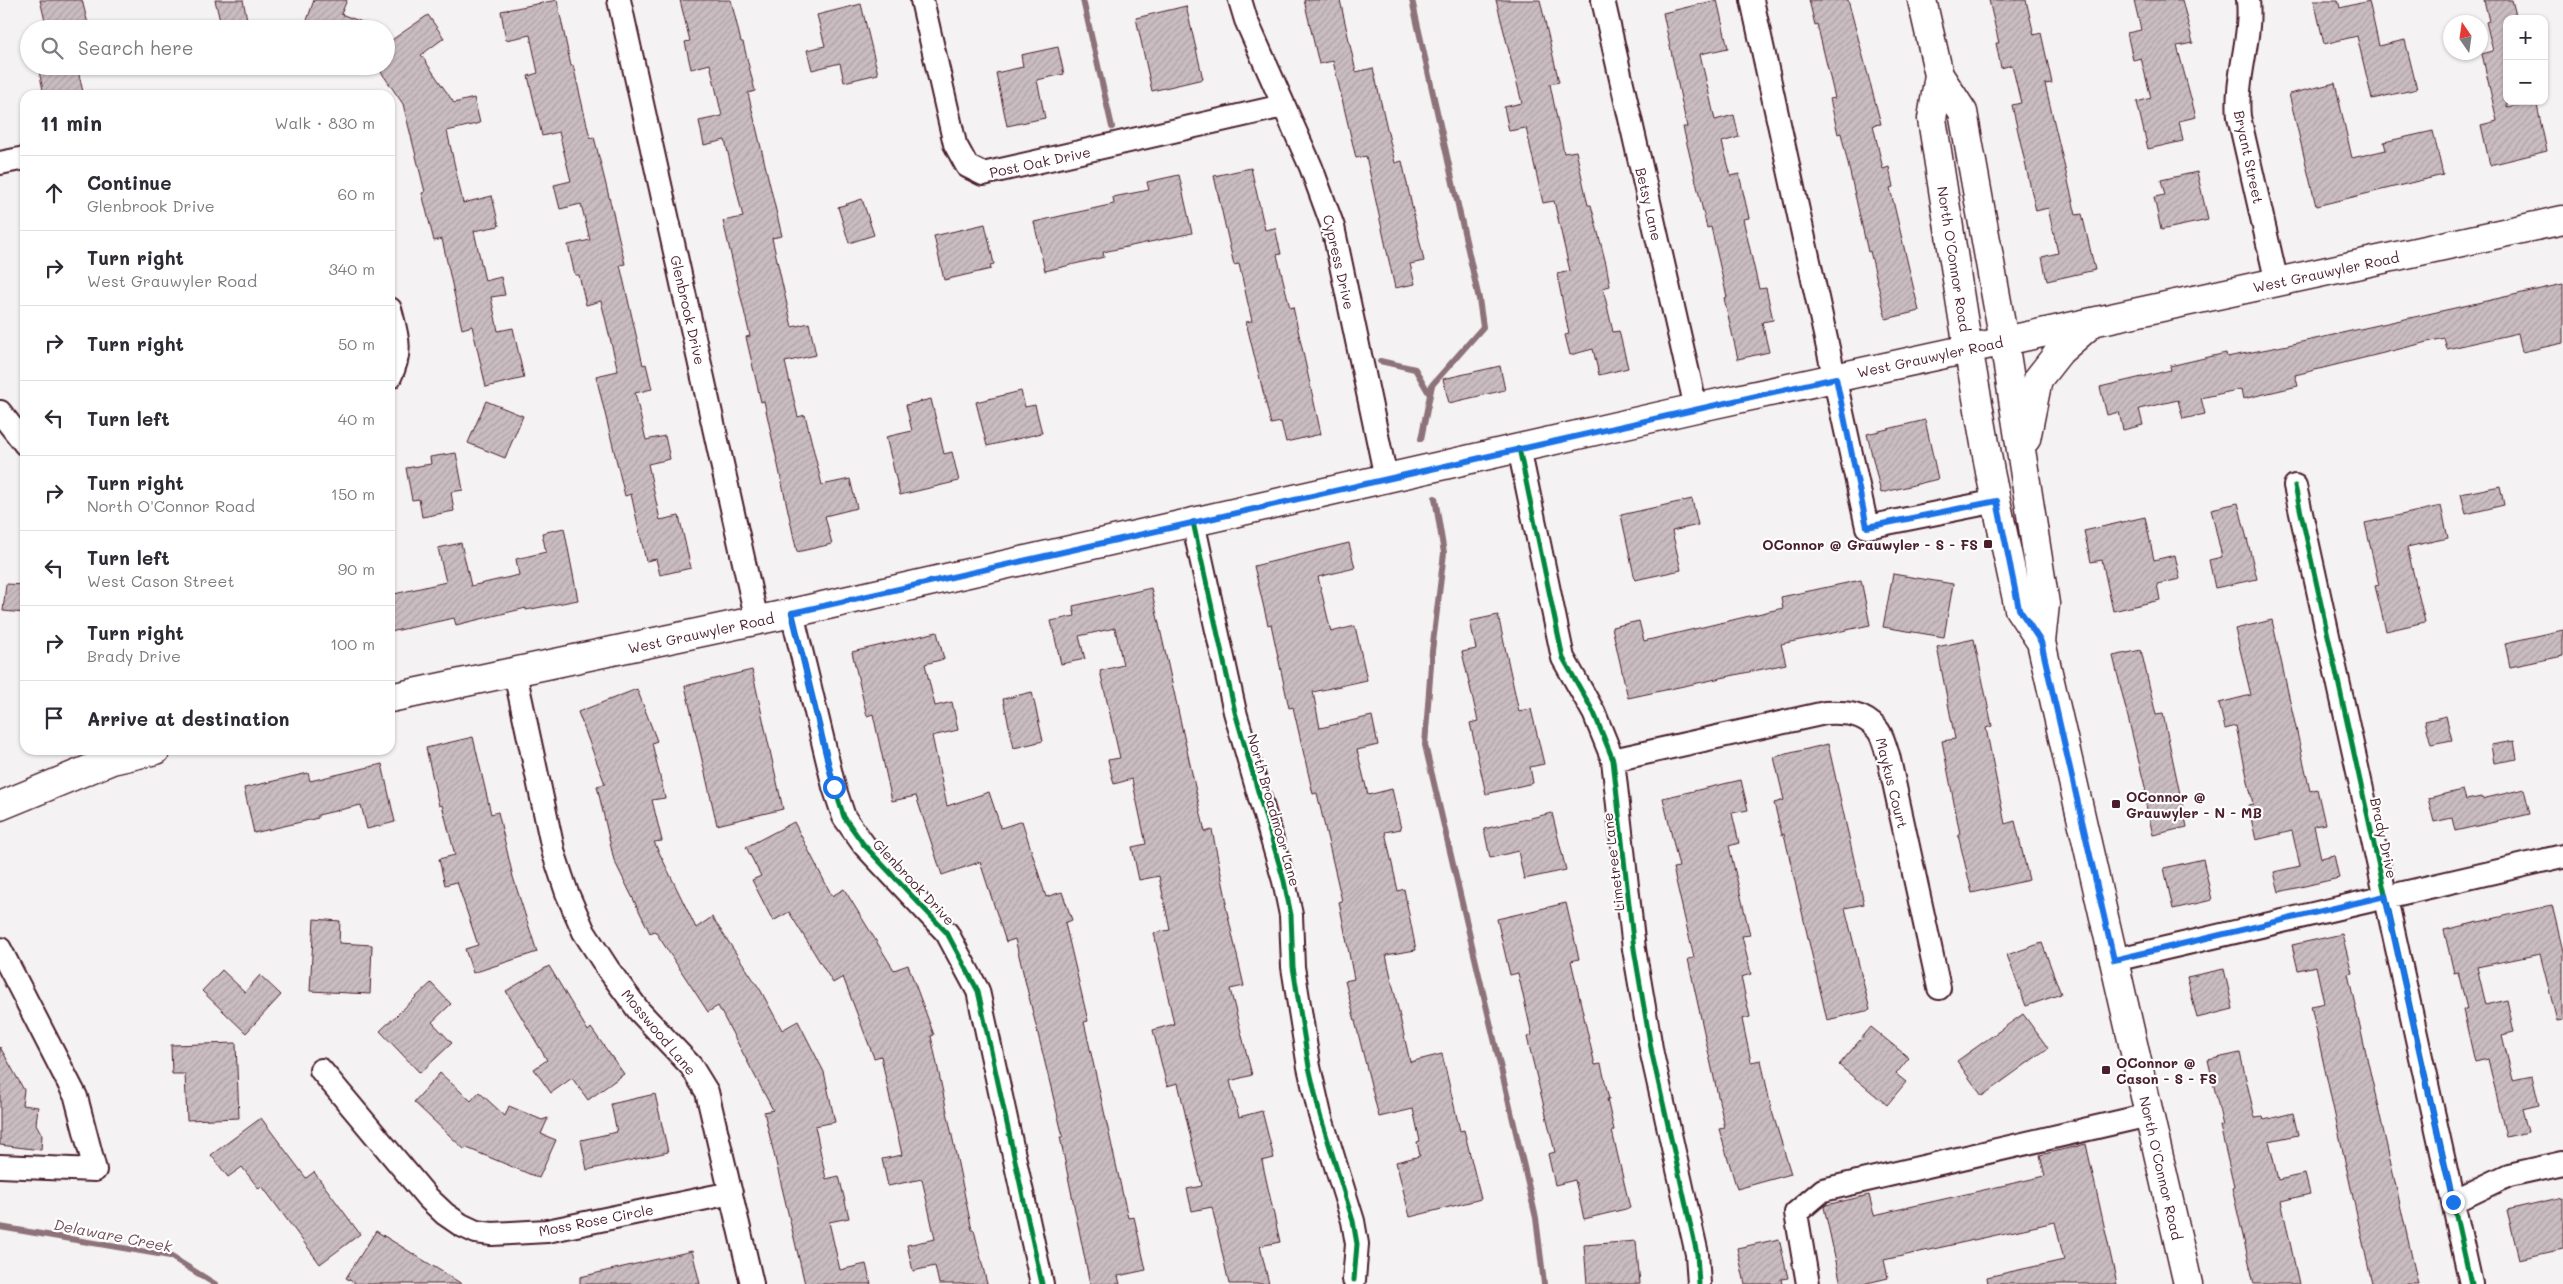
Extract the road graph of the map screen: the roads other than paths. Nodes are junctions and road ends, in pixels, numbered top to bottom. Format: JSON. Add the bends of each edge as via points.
{"nodes":[{"id":1,"x":619,"y":0,"type":"edge"},
{"id":2,"x":922,"y":0,"type":"edge"},
{"id":3,"x":1240,"y":0,"type":"edge"},
{"id":4,"x":1603,"y":0,"type":"edge"},
{"id":5,"x":1752,"y":0,"type":"edge"},
{"id":6,"x":1922,"y":0,"type":"edge"},
{"id":7,"x":2248,"y":0,"type":"edge"},
{"id":8,"x":1939,"y":75,"type":"junction"},
{"id":9,"x":1283,"y":106,"type":"junction"},
{"id":10,"x":20,"y":159,"type":"edge"},
{"id":11,"x":0,"y":163,"type":"edge"},
{"id":12,"x":2563,"y":220,"type":"edge"},
{"id":13,"x":2276,"y":283,"type":"junction"},
{"id":14,"x":2092,"y":322,"type":"junction"},
{"id":15,"x":395,"y":329,"type":"edge"},
{"id":16,"x":2004,"y":341,"type":"junction"},
{"id":17,"x":1968,"y":348,"type":"junction"},
{"id":18,"x":395,"y":368,"type":"edge"},
{"id":19,"x":1836,"y":378,"type":"junction"},
{"id":20,"x":1696,"y":408,"type":"junction"},
{"id":21,"x":0,"y":412,"type":"edge"},
{"id":22,"x":20,"y":438,"type":"edge"},
{"id":23,"x":1518,"y":448,"type":"junction"},
{"id":24,"x":2023,"y":465,"type":"junction"},
{"id":25,"x":1386,"y":478,"type":"junction"},
{"id":26,"x":2294,"y":486,"type":"dead end"},
{"id":27,"x":1997,"y":501,"type":"junction"},
{"id":28,"x":1193,"y":522,"type":"junction"},
{"id":29,"x":792,"y":613,"type":"junction"},
{"id":30,"x":757,"y":621,"type":"junction"},
{"id":31,"x":2041,"y":642,"type":"junction"},
{"id":32,"x":515,"y":673,"type":"junction"},
{"id":33,"x":395,"y":697,"type":"edge"},
{"id":34,"x":112,"y":755,"type":"edge"},
{"id":35,"x":1613,"y":760,"type":"junction"},
{"id":36,"x":0,"y":806,"type":"edge"},
{"id":37,"x":2563,"y":856,"type":"edge"},
{"id":38,"x":2385,"y":896,"type":"junction"},
{"id":39,"x":0,"y":949,"type":"edge"},
{"id":40,"x":2114,"y":960,"type":"junction"},
{"id":41,"x":1939,"y":988,"type":"dead end"},
{"id":42,"x":321,"y":1070,"type":"dead end"},
{"id":43,"x":2149,"y":1114,"type":"junction"},
{"id":44,"x":2563,"y":1163,"type":"edge"},
{"id":45,"x":0,"y":1166,"type":"edge"},
{"id":46,"x":731,"y":1193,"type":"junction"},
{"id":47,"x":2453,"y":1202,"type":"junction"},
{"id":48,"x":1354,"y":1280,"type":"dead end"},
{"id":49,"x":752,"y":1284,"type":"edge"},
{"id":50,"x":1042,"y":1284,"type":"edge"},
{"id":51,"x":1699,"y":1284,"type":"edge"},
{"id":52,"x":1808,"y":1284,"type":"edge"},
{"id":53,"x":2188,"y":1284,"type":"edge"},
{"id":54,"x":2471,"y":1284,"type":"edge"}],
"edges":[{"from":1,"to":30,"type":"street","name":"Glenbrook Drive"},
{"from":2,"to":9,"type":"street","name":"Post Oak Drive","via":[[955,144],[967,166],[983,174]]},
{"from":3,"to":9,"type":"street","name":"Cypress Drive"},
{"from":4,"to":20,"type":"street","name":"Betsy Lane"},
{"from":5,"to":19,"type":"street"},
{"from":6,"to":8,"type":"main road","name":"North O'Connor Road"},
{"from":7,"to":13,"type":"street","name":"Bryant Street","via":[[2247,39],[2238,105]]},
{"from":8,"to":16,"type":"main road","name":"North O'Connor Road","via":[[1963,112]]},
{"from":8,"to":17,"type":"main road","name":"North O'Connor Road","via":[[1932,119]]},
{"from":9,"to":25,"type":"street","name":"Cypress Drive","via":[[1311,166],[1333,226]]},
{"from":10,"to":11,"type":"street"},
{"from":12,"to":13,"type":"main road","name":"West Grauwyler Road"},
{"from":13,"to":14,"type":"main road","name":"West Grauwyler Road"},
{"from":14,"to":16,"type":"main road","name":"West Grauwyler Road"},
{"from":14,"to":24,"type":"main road","via":[[2060,352],[2038,379]]},
{"from":15,"to":18,"type":"street","via":[[399,345]]},
{"from":16,"to":17,"type":"main road","name":"West Grauwyler Road"},
{"from":16,"to":24,"type":"main road","name":"North O'Connor Road"},
{"from":17,"to":19,"type":"main road","name":"West Grauwyler Road"},
{"from":17,"to":27,"type":"main road","name":"North O'Connor Road"},
{"from":19,"to":20,"type":"main road","name":"West Grauwyler Road"},
{"from":19,"to":27,"type":"street","via":[[1867,527]]},
{"from":20,"to":23,"type":"main road","name":"West Grauwyler Road"},
{"from":21,"to":22,"type":"street"},
{"from":23,"to":25,"type":"main road","name":"West Grauwyler Road"},
{"from":23,"to":35,"type":"street","name":"Limetree Lane","via":[[1564,658],[1594,713]]},
{"from":24,"to":31,"type":"main road","name":"North O'Connor Road","via":[[2046,604]]},
{"from":25,"to":28,"type":"main road","name":"West Grauwyler Road"},
{"from":26,"to":38,"type":"street","name":"Brady Drive"},
{"from":27,"to":31,"type":"main road","name":"North O'Connor Road","via":[[2019,609]]},
{"from":28,"to":29,"type":"main road","name":"West Grauwyler Road"},
{"from":28,"to":48,"type":"street","name":"North Broadmoor Lane","via":[[1235,712],[1287,898],[1294,939],[1293,967],[1309,1067],[1320,1115],[1353,1221],[1357,1244]]},
{"from":29,"to":30,"type":"main road","name":"West Grauwyler Road"},
{"from":29,"to":50,"type":"street","name":"Glenbrook Drive","via":[[844,817],[864,846],[947,933],[978,991]]},
{"from":30,"to":32,"type":"main road","name":"West Grauwyler Road"},
{"from":31,"to":40,"type":"main road","name":"North O'Connor Road"},
{"from":32,"to":33,"type":"main road","name":"West Grauwyler Road"},
{"from":32,"to":46,"type":"street","name":"Mosswood Lane","via":[[554,854],[567,893],[584,932],[608,969],[639,1011],[691,1066],[707,1092]]},
{"from":34,"to":36,"type":"main road"},
{"from":35,"to":41,"type":"street","name":"Maykus Court","via":[[1825,713],[1846,712],[1863,718],[1879,730],[1888,755]]},
{"from":35,"to":51,"type":"street","name":"Limetree Lane","via":[[1634,949],[1652,1054],[1697,1254]]},
{"from":37,"to":38,"type":"street"},
{"from":38,"to":40,"type":"street"},
{"from":38,"to":47,"type":"street","name":"Brady Drive"},
{"from":39,"to":45,"type":"street","via":[[76,1097],[95,1170]]},
{"from":40,"to":43,"type":"main road","name":"North O'Connor Road"},
{"from":42,"to":46,"type":"street","name":"Moss Rose Circle","via":[[427,1197],[446,1214],[476,1232],[547,1232]]},
{"from":43,"to":52,"type":"street","via":[[1824,1190],[1796,1213]]},
{"from":43,"to":53,"type":"main road","name":"North O'Connor Road"},
{"from":44,"to":47,"type":"street","via":[[2509,1174]]},
{"from":46,"to":49,"type":"street","name":"Mosswood Lane"},
{"from":47,"to":54,"type":"street","name":"Brady Drive"}]}
